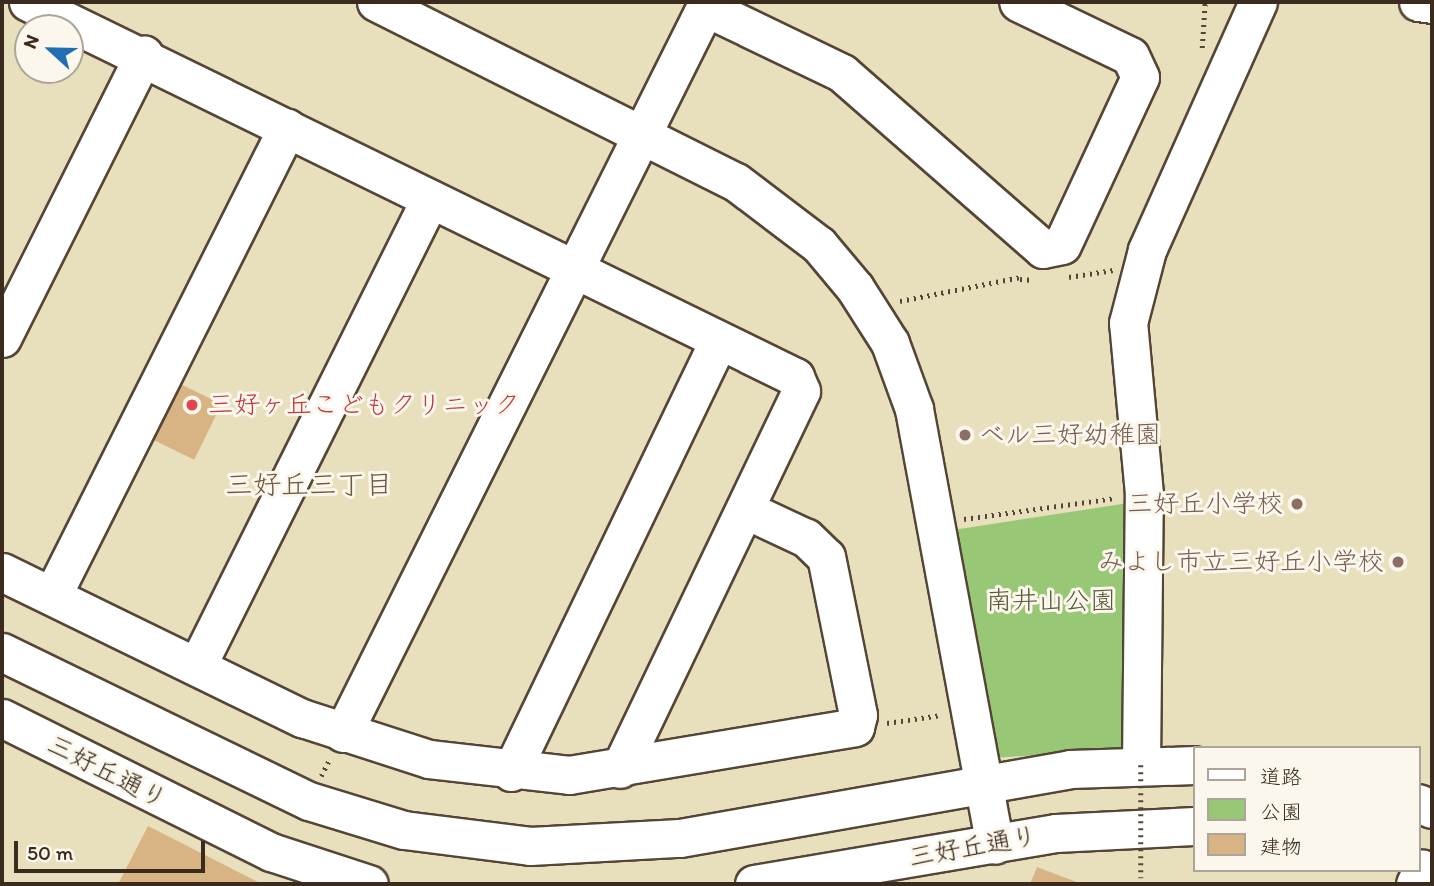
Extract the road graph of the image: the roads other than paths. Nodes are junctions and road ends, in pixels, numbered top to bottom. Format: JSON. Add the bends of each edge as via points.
{"nodes":[{"id":1,"x":28,"y":2,"type":"edge"},
{"id":2,"x":376,"y":2,"type":"edge"},
{"id":3,"x":1018,"y":2,"type":"edge"},
{"id":4,"x":1258,"y":2,"type":"edge"},
{"id":5,"x":707,"y":4,"type":"edge"},
{"id":6,"x":144,"y":55,"type":"junction"},
{"id":7,"x":287,"y":128,"type":"junction"},
{"id":8,"x":642,"y":132,"type":"junction"},
{"id":9,"x":430,"y":199,"type":"junction"},
{"id":10,"x":575,"y":270,"type":"junction"},
{"id":11,"x":2,"y":338,"type":"edge"},
{"id":12,"x":718,"y":341,"type":"junction"},
{"id":13,"x":746,"y":510,"type":"junction"},
{"id":14,"x":2,"y":572,"type":"edge"},
{"id":15,"x":52,"y":596,"type":"junction"},
{"id":16,"x":2,"y":652,"type":"edge"},
{"id":17,"x":197,"y":666,"type":"junction"},
{"id":18,"x":2,"y":718,"type":"edge"},
{"id":19,"x":343,"y":733,"type":"junction"},
{"id":20,"x":1141,"y":765,"type":"junction"},
{"id":21,"x":1192,"y":765,"type":"edge"},
{"id":22,"x":620,"y":769,"type":"junction"},
{"id":23,"x":511,"y":772,"type":"junction"},
{"id":24,"x":1192,"y":826,"type":"edge"},
{"id":25,"x":995,"y":845,"type":"junction"},
{"id":26,"x":369,"y":884,"type":"edge"},
{"id":27,"x":754,"y":884,"type":"edge"}],
"edges":[{"from":1,"to":6,"type":"street"},
{"from":2,"to":8,"type":"street"},
{"from":3,"to":5,"type":"street","via":[[1130,56],[1140,77],[1062,246],[1043,249],[842,73]]},
{"from":4,"to":20,"type":"street","via":[[1147,250],[1128,323],[1144,494]]},
{"from":5,"to":8,"type":"street"},
{"from":6,"to":7,"type":"street"},
{"from":6,"to":11,"type":"street"},
{"from":7,"to":9,"type":"street"},
{"from":7,"to":15,"type":"street"},
{"from":8,"to":10,"type":"street"},
{"from":8,"to":25,"type":"street","via":[[736,182],[791,220],[867,307],[906,379]]},
{"from":9,"to":10,"type":"street"},
{"from":9,"to":17,"type":"street"},
{"from":10,"to":12,"type":"street"},
{"from":10,"to":19,"type":"street"},
{"from":12,"to":13,"type":"street","via":[[795,377],[801,391]]},
{"from":12,"to":23,"type":"street"},
{"from":13,"to":22,"type":"street"},
{"from":13,"to":22,"type":"street","via":[[806,538],[826,557],[858,715],[855,727]]},
{"from":14,"to":15,"type":"street"},
{"from":15,"to":17,"type":"street"},
{"from":16,"to":20,"type":"street","via":[[309,801],[450,837],[603,846],[1070,769]]},
{"from":17,"to":19,"type":"street"},
{"from":18,"to":26,"type":"street","name":"三好丘通り","via":[[271,852]]},
{"from":19,"to":23,"type":"street","via":[[429,759]]},
{"from":20,"to":21,"type":"street"},
{"from":22,"to":23,"type":"street","via":[[569,775]]},
{"from":24,"to":25,"type":"street","name":"三好丘通り","via":[[1093,828]]},
{"from":25,"to":27,"type":"street","name":"三好丘通り"}]}
